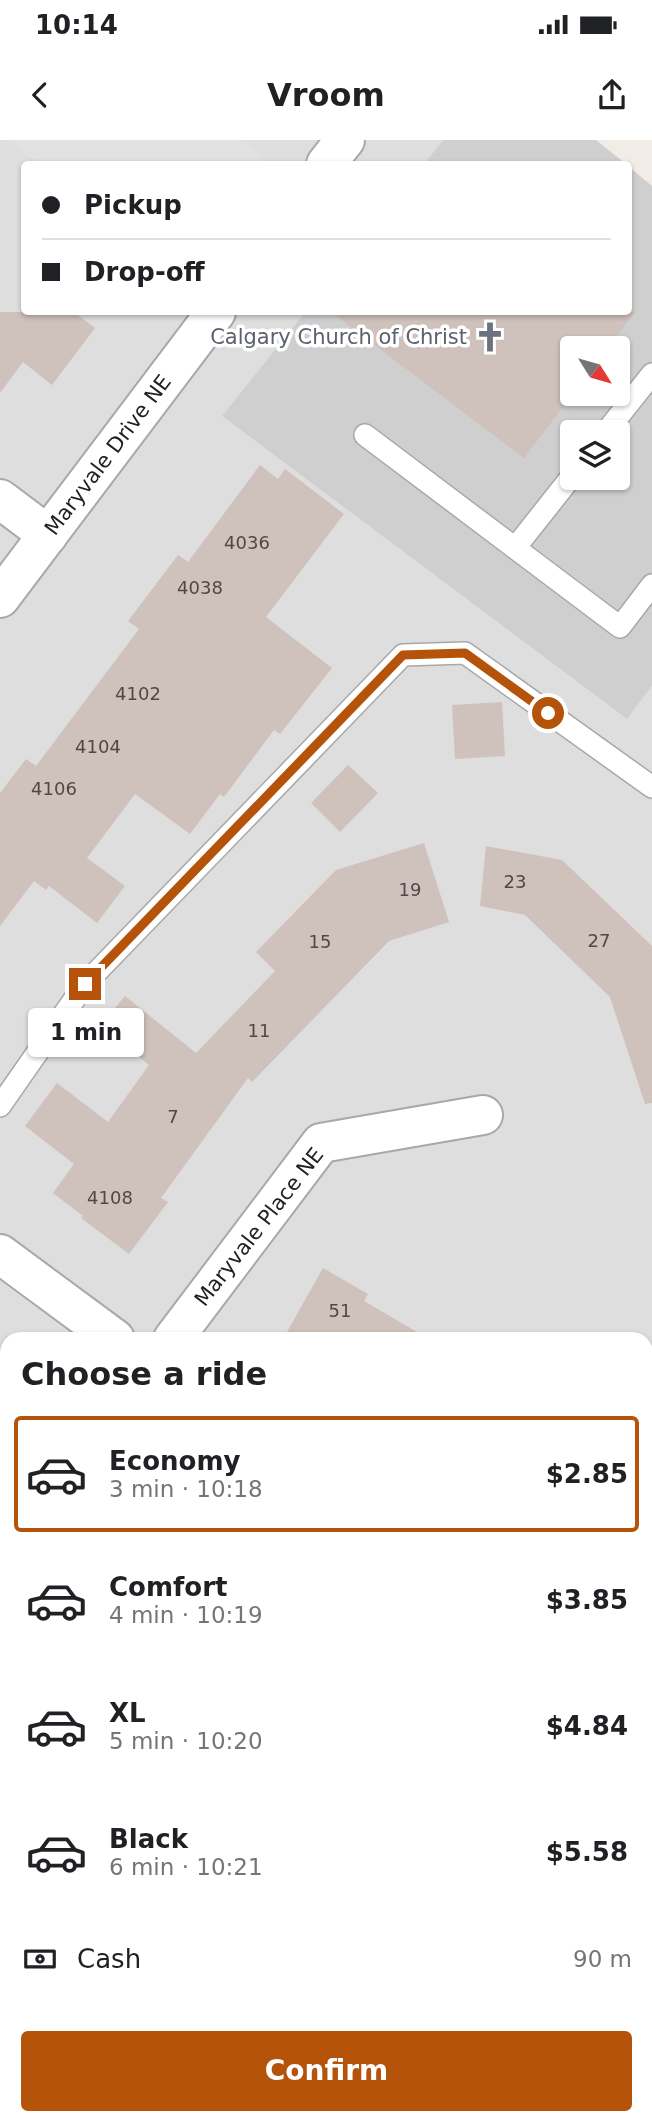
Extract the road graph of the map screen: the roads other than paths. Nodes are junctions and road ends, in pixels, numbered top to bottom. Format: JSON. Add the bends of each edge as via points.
{"nodes":[{"id":1,"x":345,"y":140,"type":"edge"},
{"id":2,"x":328,"y":161,"type":"edge"},
{"id":3,"x":214,"y":315,"type":"edge"},
{"id":4,"x":652,"y":374,"type":"edge"},
{"id":5,"x":616,"y":420,"type":"edge"},
{"id":6,"x":365,"y":435,"type":"dead end"},
{"id":7,"x":560,"y":490,"type":"edge"},
{"id":8,"x":0,"y":499,"type":"edge"},
{"id":9,"x":48,"y":535,"type":"junction"},
{"id":10,"x":515,"y":548,"type":"junction"},
{"id":11,"x":652,"y":585,"type":"edge"},
{"id":12,"x":0,"y":598,"type":"edge"},
{"id":13,"x":652,"y":787,"type":"edge"},
{"id":14,"x":0,"y":1106,"type":"edge"},
{"id":15,"x":483,"y":1115,"type":"dead end"},
{"id":16,"x":0,"y":1254,"type":"edge"},
{"id":17,"x":106,"y":1332,"type":"edge"},
{"id":18,"x":178,"y":1332,"type":"edge"}],
"edges":[{"from":1,"to":2,"type":"street"},
{"from":3,"to":9,"type":"street","name":"Maryvale Drive NE"},
{"from":4,"to":5,"type":"lane"},
{"from":6,"to":10,"type":"lane"},
{"from":7,"to":10,"type":"lane"},
{"from":8,"to":9,"type":"street"},
{"from":9,"to":12,"type":"street","name":"Maryvale Drive NE"},
{"from":10,"to":11,"type":"lane","via":[[620,627]]},
{"from":13,"to":14,"type":"lane","via":[[465,653],[403,655],[85,984]]},
{"from":15,"to":18,"type":"street","name":"Maryvale Place NE","via":[[321,1143]]},
{"from":16,"to":17,"type":"street"}]}
